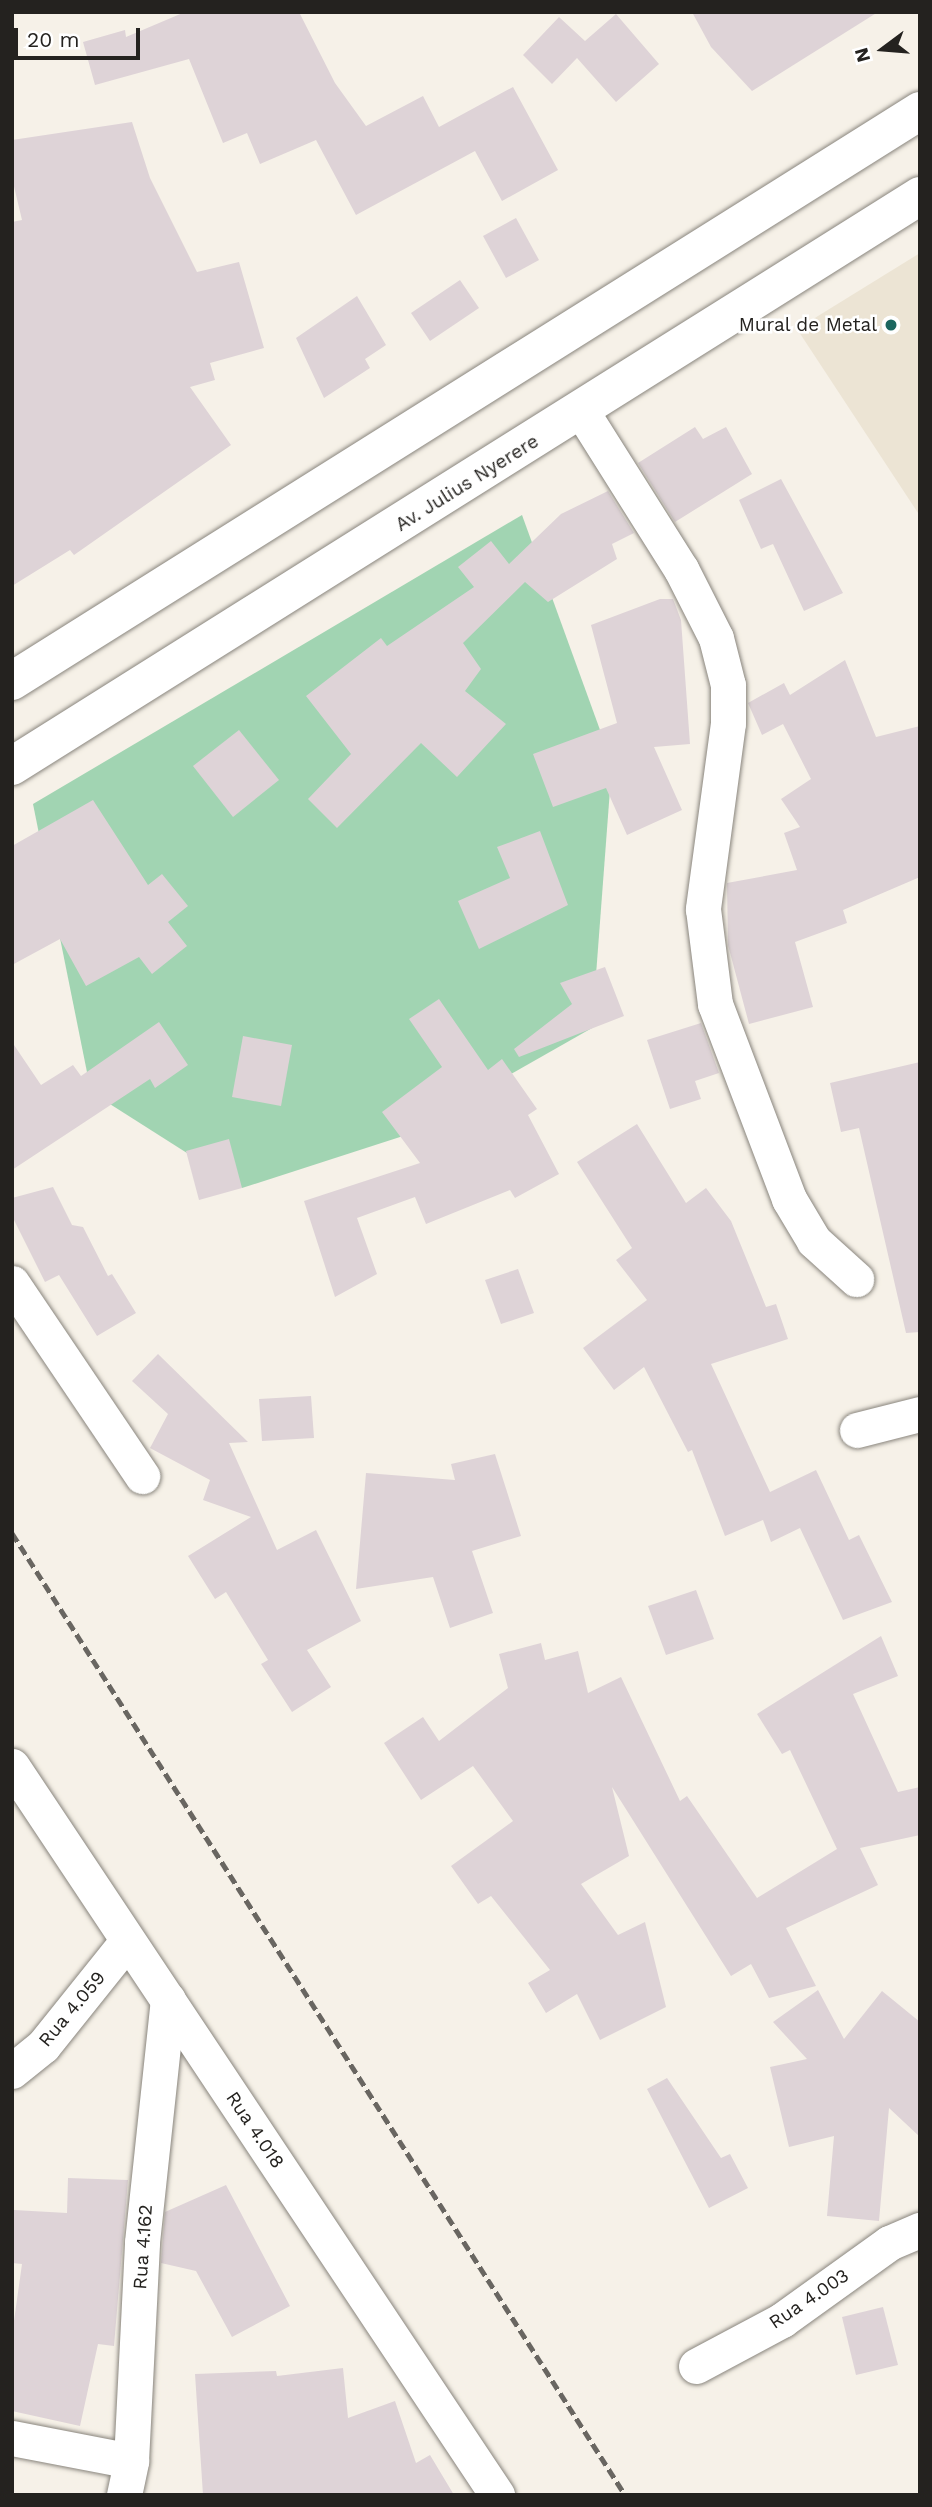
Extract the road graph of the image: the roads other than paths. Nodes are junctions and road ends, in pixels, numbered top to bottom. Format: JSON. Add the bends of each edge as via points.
{"nodes":[{"id":1,"x":920,"y":111,"type":"edge"},
{"id":2,"x":920,"y":196,"type":"edge"},
{"id":3,"x":582,"y":412,"type":"junction"},
{"id":4,"x":12,"y":681,"type":"edge"},
{"id":5,"x":12,"y":766,"type":"edge"},
{"id":6,"x":856,"y":1279,"type":"dead end"},
{"id":7,"x":12,"y":1283,"type":"edge"},
{"id":8,"x":920,"y":1414,"type":"edge"},
{"id":9,"x":857,"y":1430,"type":"dead end"},
{"id":10,"x":142,"y":1476,"type":"dead end"},
{"id":11,"x":12,"y":1766,"type":"edge"},
{"id":12,"x":127,"y":1941,"type":"junction"},
{"id":13,"x":168,"y":1999,"type":"junction"},
{"id":14,"x":12,"y":2071,"type":"edge"},
{"id":15,"x":920,"y":2230,"type":"edge"},
{"id":16,"x":696,"y":2366,"type":"dead end"},
{"id":17,"x":12,"y":2438,"type":"edge"},
{"id":18,"x":473,"y":2456,"type":"junction"},
{"id":19,"x":131,"y":2461,"type":"junction"},
{"id":20,"x":124,"y":2495,"type":"edge"},
{"id":21,"x":483,"y":2495,"type":"edge"},
{"id":22,"x":497,"y":2495,"type":"edge"}],
"edges":[{"from":1,"to":4,"type":"main road"},
{"from":2,"to":3,"type":"main road","name":"Av. Julius Nyerere"},
{"from":3,"to":5,"type":"main road","name":"Av. Julius Nyerere"},
{"from":3,"to":6,"type":"street","via":[[681,569],[716,638],[728,685],[728,723],[702,909],[715,1004],[789,1199],[814,1241]]},
{"from":7,"to":10,"type":"street"},
{"from":8,"to":9,"type":"street"},
{"from":11,"to":12,"type":"street","name":"Rua 4.018"},
{"from":12,"to":13,"type":"street","name":"Rua 4.018"},
{"from":12,"to":14,"type":"street","name":"Rua 4.059","via":[[43,2046]]},
{"from":13,"to":18,"type":"street","name":"Rua 4.018"},
{"from":13,"to":19,"type":"street","name":"Rua 4.162","via":[[142,2242]]},
{"from":15,"to":16,"type":"street","name":"Rua 4.003","via":[[889,2243],[782,2320]]},
{"from":17,"to":19,"type":"street"},
{"from":18,"to":21,"type":"street"},
{"from":18,"to":22,"type":"street","name":"Rua 4.018"},
{"from":19,"to":20,"type":"street","name":"Rua 4.162"}]}
